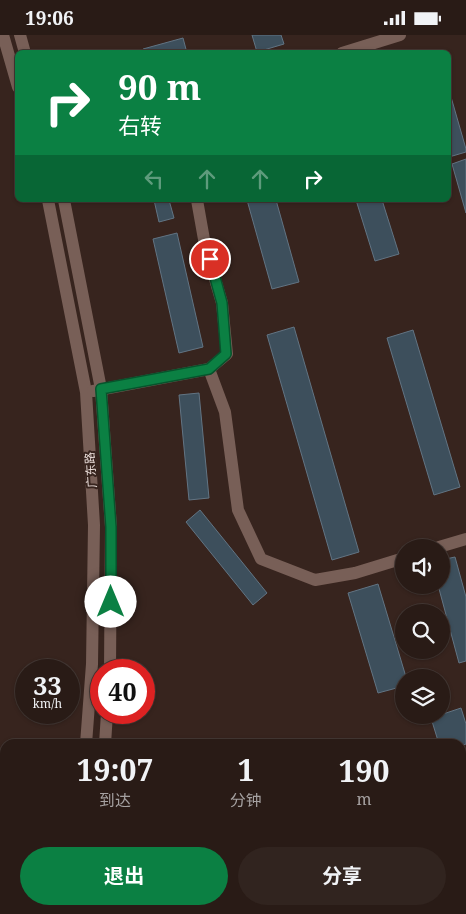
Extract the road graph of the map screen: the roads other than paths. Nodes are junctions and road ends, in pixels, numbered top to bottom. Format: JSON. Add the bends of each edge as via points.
{"nodes":[{"id":1,"x":3,"y":35,"type":"edge"},
{"id":2,"x":20,"y":35,"type":"edge"},
{"id":3,"x":400,"y":35,"type":"edge"},
{"id":4,"x":24,"y":50,"type":"edge"},
{"id":5,"x":352,"y":50,"type":"edge"},
{"id":6,"x":15,"y":77,"type":"edge"},
{"id":7,"x":48,"y":202,"type":"edge"},
{"id":8,"x":64,"y":202,"type":"edge"},
{"id":9,"x":197,"y":202,"type":"edge"},
{"id":10,"x":209,"y":369,"type":"junction"},
{"id":11,"x":101,"y":389,"type":"junction"},
{"id":12,"x":86,"y":391,"type":"junction"},
{"id":13,"x":466,"y":539,"type":"edge"},
{"id":14,"x":450,"y":544,"type":"edge"},
{"id":15,"x":395,"y":561,"type":"edge"},
{"id":16,"x":110,"y":659,"type":"edge"},
{"id":17,"x":106,"y":724,"type":"edge"},
{"id":18,"x":86,"y":739,"type":"edge"},
{"id":19,"x":105,"y":739,"type":"edge"}],
"edges":[{"from":1,"to":6,"type":"street"},
{"from":2,"to":4,"type":"street"},
{"from":3,"to":5,"type":"street"},
{"from":7,"to":12,"type":"street","name":"广东路"},
{"from":8,"to":11,"type":"street","name":"广东路"},
{"from":9,"to":10,"type":"street","via":[[222,303],[226,354]]},
{"from":10,"to":11,"type":"street"},
{"from":10,"to":15,"type":"street","via":[[225,412],[238,510],[261,559],[315,580],[355,573]]},
{"from":11,"to":12,"type":"street"},
{"from":11,"to":16,"type":"street","name":"广东路","via":[[111,527]]},
{"from":12,"to":18,"type":"street","name":"广东路","via":[[94,525],[92,664]]},
{"from":13,"to":14,"type":"street"},
{"from":17,"to":19,"type":"street"}]}
